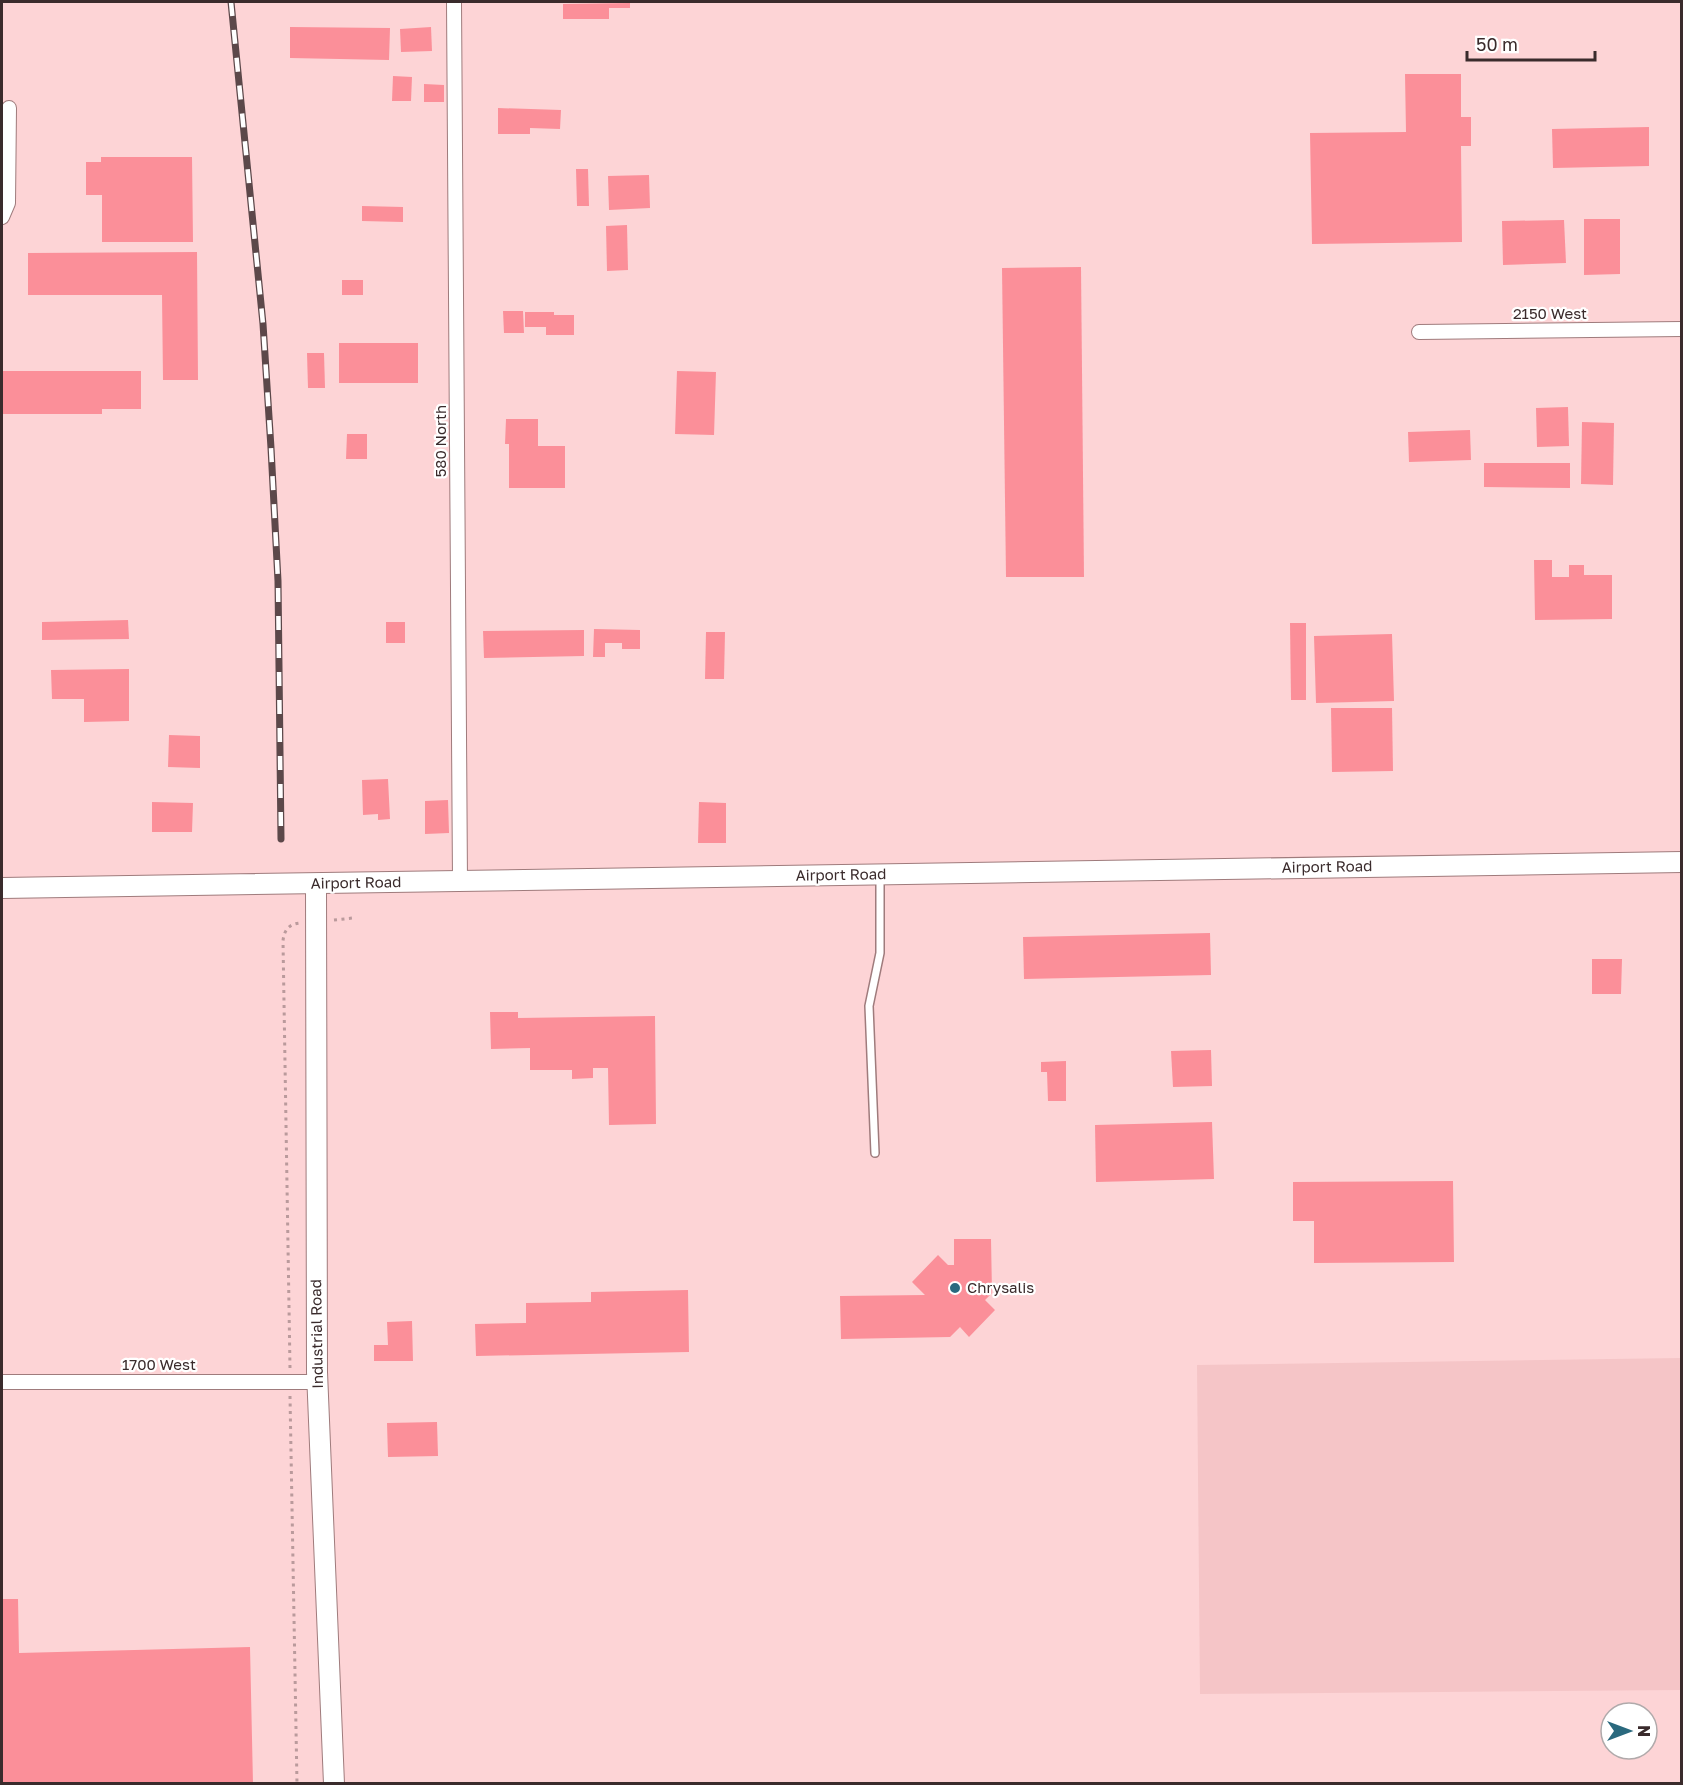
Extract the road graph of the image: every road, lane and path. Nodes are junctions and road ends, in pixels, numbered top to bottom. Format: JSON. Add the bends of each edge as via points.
{"nodes":[{"id":1,"x":454,"y":2,"type":"edge"},
{"id":2,"x":9,"y":108,"type":"dead end"},
{"id":3,"x":2,"y":217,"type":"edge"},
{"id":4,"x":1682,"y":330,"type":"edge"},
{"id":5,"x":1419,"y":332,"type":"dead end"},
{"id":6,"x":1682,"y":862,"type":"edge"},
{"id":7,"x":880,"y":874,"type":"junction"},
{"id":8,"x":460,"y":881,"type":"junction"},
{"id":9,"x":316,"y":884,"type":"junction"},
{"id":10,"x":2,"y":888,"type":"edge"},
{"id":11,"x":353,"y":918,"type":"dead end"},
{"id":12,"x":316,"y":922,"type":"junction"},
{"id":13,"x":874,"y":1153,"type":"dead end"},
{"id":14,"x":290,"y":1361,"type":"dead end"},
{"id":15,"x":2,"y":1382,"type":"edge"},
{"id":16,"x":317,"y":1382,"type":"junction"},
{"id":17,"x":290,"y":1397,"type":"dead end"},
{"id":18,"x":297,"y":1784,"type":"edge"},
{"id":19,"x":334,"y":1784,"type":"edge"}],
"edges":[{"from":1,"to":8,"type":"street","name":"580 North"},
{"from":2,"to":3,"type":"street","via":[[8,203]]},
{"from":4,"to":5,"type":"street","name":"2150 West"},
{"from":6,"to":7,"type":"street","name":"Airport Road"},
{"from":7,"to":8,"type":"street","name":"Airport Road"},
{"from":7,"to":13,"type":"lane","via":[[880,953],[869,1006]]},
{"from":8,"to":9,"type":"street","name":"Airport Road"},
{"from":9,"to":10,"type":"street","name":"Airport Road"},
{"from":9,"to":12,"type":"street","name":"Industrial Road"},
{"from":11,"to":12,"type":"path"},
{"from":12,"to":14,"type":"path","via":[[292,924],[283,941]]},
{"from":12,"to":16,"type":"street","name":"Industrial Road"},
{"from":15,"to":16,"type":"street","name":"1700 West"},
{"from":16,"to":19,"type":"street","name":"Industrial Road"},
{"from":17,"to":18,"type":"path"}]}
